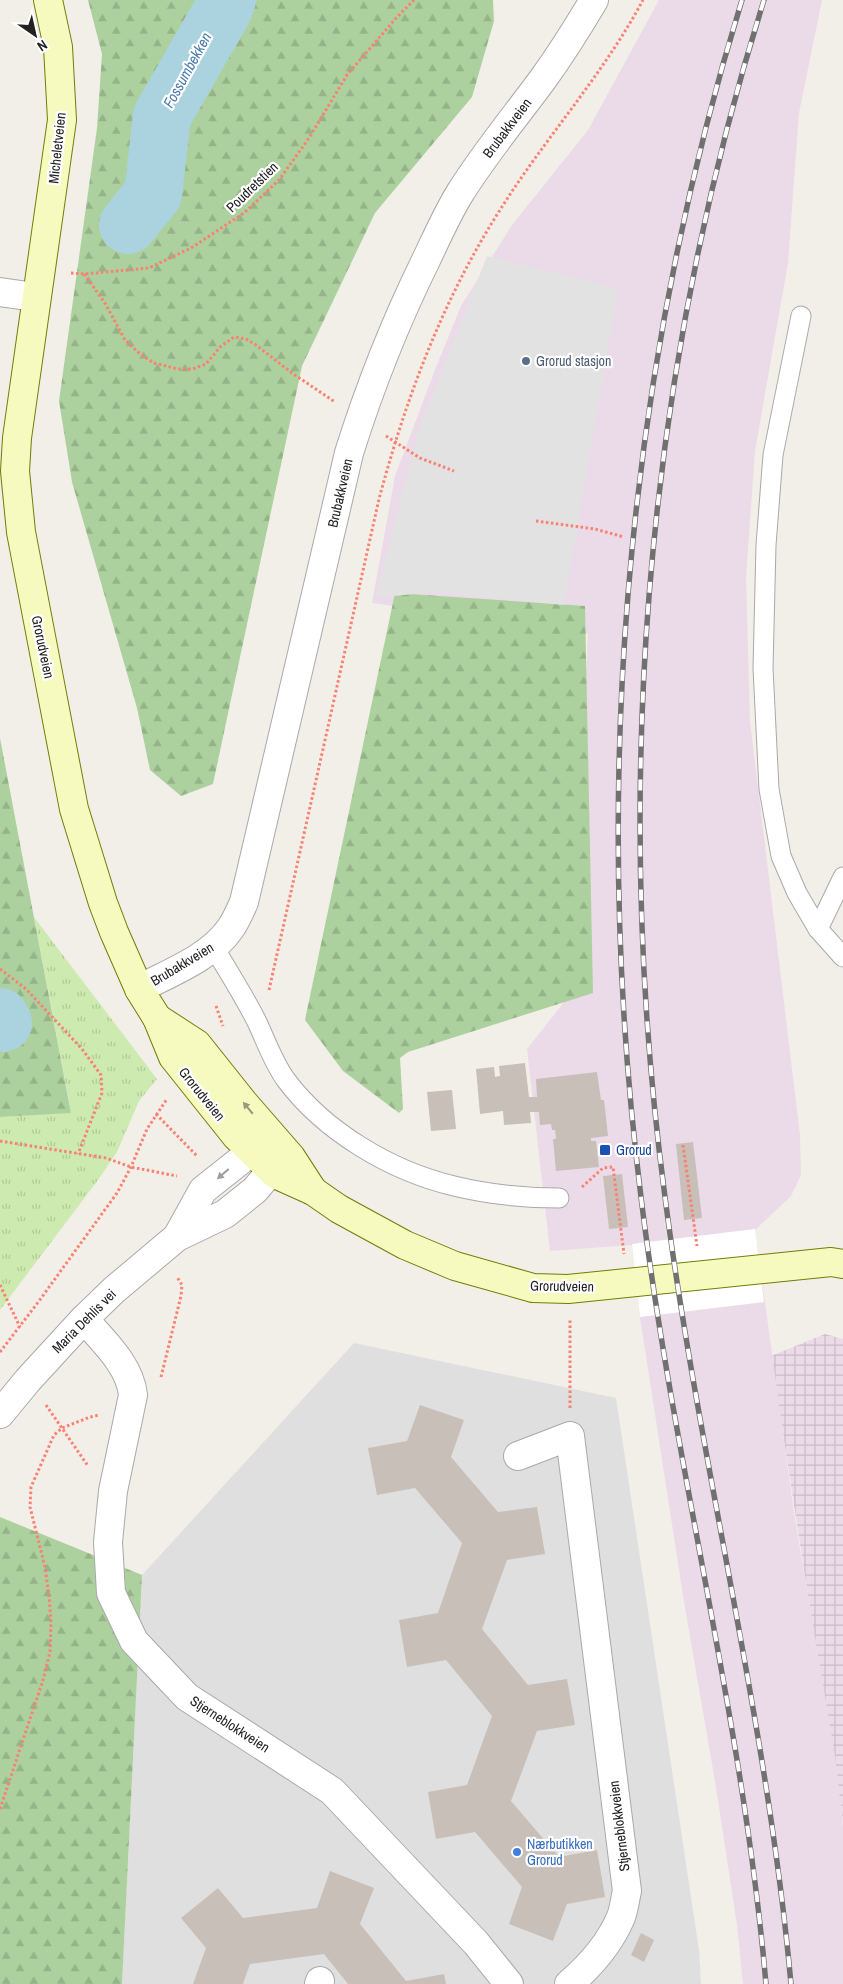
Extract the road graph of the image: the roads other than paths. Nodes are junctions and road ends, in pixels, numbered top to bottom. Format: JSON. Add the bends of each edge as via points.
{"nodes":[{"id":1,"x":48,"y":0,"type":"edge"},
{"id":2,"x":594,"y":0,"type":"edge"},
{"id":3,"x":0,"y":292,"type":"edge"},
{"id":4,"x":36,"y":297,"type":"junction"},
{"id":5,"x":801,"y":316,"type":"dead end"},
{"id":6,"x":843,"y":877,"type":"edge"},
{"id":7,"x":818,"y":929,"type":"junction"},
{"id":8,"x":213,"y":946,"type":"junction"},
{"id":9,"x":843,"y":957,"type":"edge"},
{"id":10,"x":140,"y":989,"type":"junction"},
{"id":11,"x":156,"y":1018,"type":"junction"},
{"id":12,"x":280,"y":1145,"type":"junction"},
{"id":13,"x":251,"y":1152,"type":"junction"},
{"id":14,"x":271,"y":1171,"type":"junction"},
{"id":15,"x":313,"y":1191,"type":"junction"},
{"id":16,"x":559,"y":1198,"type":"road end"},
{"id":17,"x":177,"y":1237,"type":"junction"},
{"id":18,"x":839,"y":1262,"type":"edge"},
{"id":19,"x":84,"y":1319,"type":"junction"},
{"id":20,"x":0,"y":1414,"type":"edge"},
{"id":21,"x":518,"y":1456,"type":"dead end"},
{"id":22,"x":509,"y":1984,"type":"edge"},
{"id":23,"x":569,"y":1984,"type":"edge"}],
"edges":[{"from":1,"to":4,"type":"main road","name":"Micheletveien","via":[[58,47],[62,120]]},
{"from":2,"to":8,"type":"street","name":"Brubakkveien","via":[[445,219],[391,334],[360,419],[340,490],[250,885],[229,930]]},
{"from":3,"to":4,"type":"street"},
{"from":4,"to":10,"type":"main road","name":"Grorudveien","via":[[17,438],[20,532],[74,809],[102,903]]},
{"from":5,"to":7,"type":"lane","via":[[773,455],[766,545],[763,668],[769,789],[781,856]]},
{"from":6,"to":7,"type":"lane"},
{"from":7,"to":9,"type":"lane"},
{"from":8,"to":10,"type":"street","name":"Brubakkveien","via":[[191,962]]},
{"from":8,"to":16,"type":"lane","via":[[286,1079],[320,1115],[364,1148],[390,1163],[455,1186],[532,1198]]},
{"from":10,"to":11,"type":"main road","name":"Grorudveien"},
{"from":12,"to":11,"type":"main road","name":"Grorudveien","one_way":true,"via":[[197,1044]]},
{"from":11,"to":13,"type":"main road","name":"Grorudveien","via":[[173,1058]]},
{"from":12,"to":13,"type":"street","name":"Maria Dehlis vei","via":[[263,1146]]},
{"from":12,"to":14,"type":"street","name":"Maria Dehlis vei"},
{"from":12,"to":15,"type":"main road","name":"Grorudveien"},
{"from":13,"to":14,"type":"main road","name":"Grorudveien"},
{"from":13,"to":17,"type":"street","name":"Maria Dehlis vei","one_way":true,"via":[[203,1190]]},
{"from":14,"to":15,"type":"main road","name":"Grorudveien"},
{"from":14,"to":17,"type":"street","name":"Maria Dehlis vei","via":[[225,1214]]},
{"from":15,"to":18,"type":"main road","name":"Grorudveien","via":[[404,1246],[456,1266],[533,1288],[600,1287]]},
{"from":17,"to":19,"type":"street","name":"Maria Dehlis vei"},
{"from":19,"to":20,"type":"street","name":"Maria Dehlis vei"},
{"from":19,"to":22,"type":"street","name":"Stjerneblokkveien","via":[[132,1382],[131,1409],[113,1490],[108,1542],[111,1593],[134,1641],[188,1698],[332,1791],[476,1943]]},
{"from":21,"to":23,"type":"street","name":"Stjerneblokkveien","via":[[570,1436],[627,1891],[622,1916],[609,1940]]}]}
